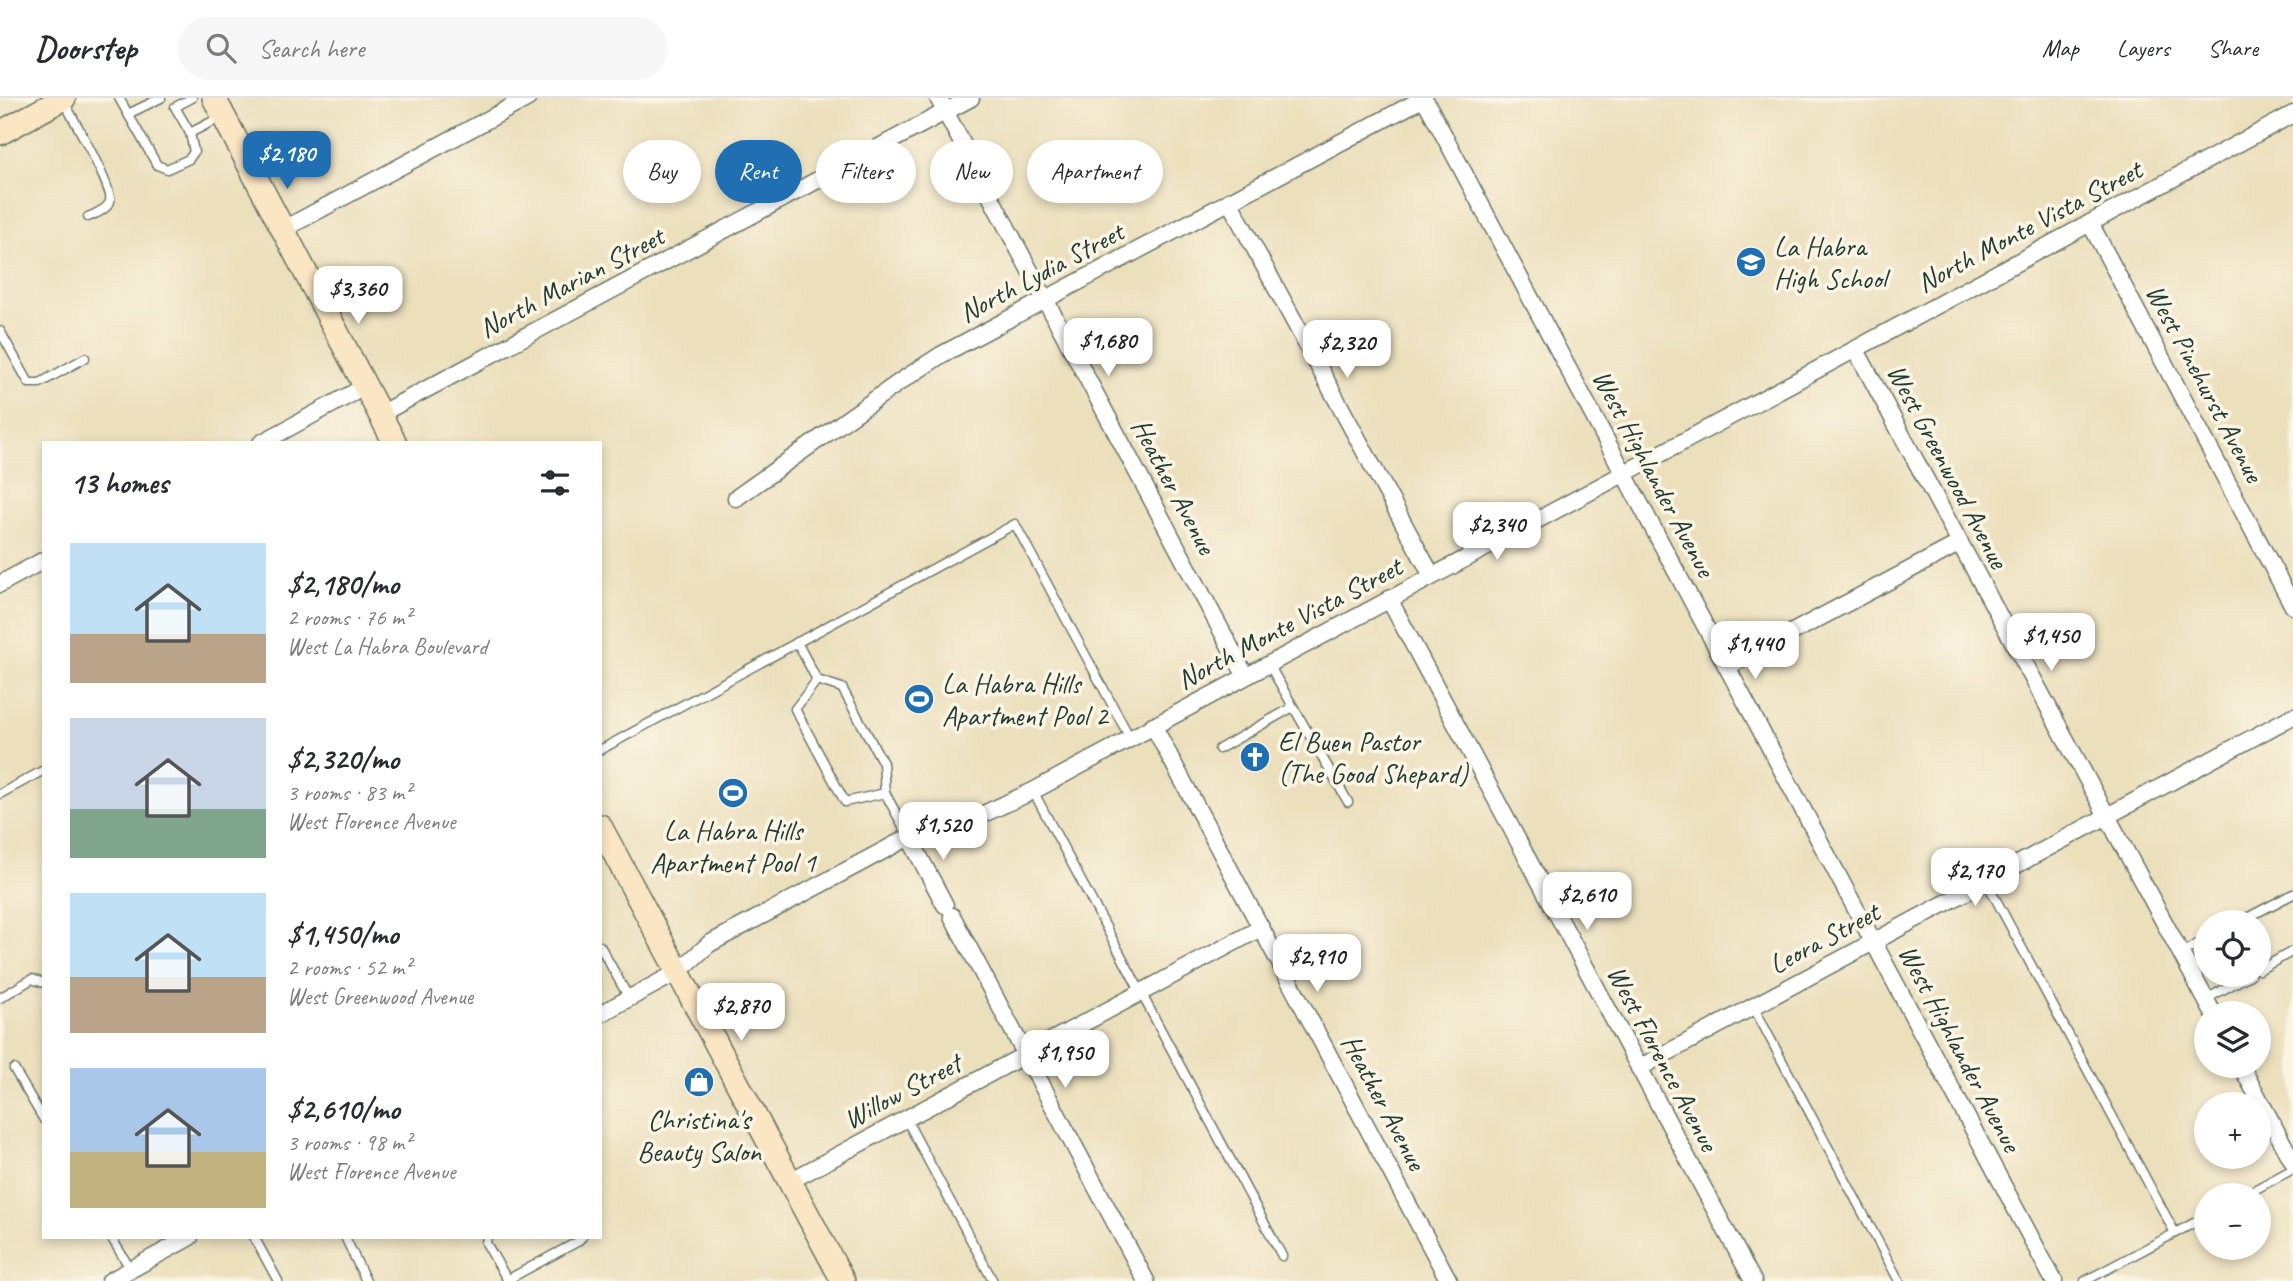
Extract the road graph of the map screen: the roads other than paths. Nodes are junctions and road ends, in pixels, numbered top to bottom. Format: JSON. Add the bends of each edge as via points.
{"nodes":[{"id":1,"x":119,"y":98,"type":"edge"},
{"id":2,"x":161,"y":98,"type":"edge"},
{"id":3,"x":192,"y":98,"type":"edge"},
{"id":4,"x":528,"y":98,"type":"edge"},
{"id":5,"x":971,"y":98,"type":"edge"},
{"id":6,"x":1424,"y":98,"type":"edge"},
{"id":7,"x":63,"y":99,"type":"edge"},
{"id":8,"x":942,"y":105,"type":"edge"},
{"id":9,"x":175,"y":107,"type":"junction"},
{"id":10,"x":219,"y":107,"type":"edge"},
{"id":11,"x":128,"y":114,"type":"junction"},
{"id":12,"x":2293,"y":114,"type":"edge"},
{"id":13,"x":0,"y":133,"type":"edge"},
{"id":14,"x":190,"y":133,"type":"junction"},
{"id":15,"x":1229,"y":201,"type":"junction"},
{"id":16,"x":88,"y":217,"type":"dead end"},
{"id":17,"x":2090,"y":223,"type":"junction"},
{"id":18,"x":282,"y":230,"type":"junction"},
{"id":19,"x":1045,"y":299,"type":"junction"},
{"id":20,"x":0,"y":331,"type":"edge"},
{"id":21,"x":1856,"y":350,"type":"junction"},
{"id":22,"x":85,"y":358,"type":"dead end"},
{"id":23,"x":366,"y":386,"type":"junction"},
{"id":24,"x":380,"y":414,"type":"junction"},
{"id":25,"x":265,"y":441,"type":"edge"},
{"id":26,"x":395,"y":441,"type":"edge"},
{"id":27,"x":1623,"y":472,"type":"junction"},
{"id":28,"x":736,"y":498,"type":"dead end"},
{"id":29,"x":1960,"y":542,"type":"junction"},
{"id":30,"x":42,"y":561,"type":"edge"},
{"id":31,"x":1432,"y":576,"type":"junction"},
{"id":32,"x":0,"y":584,"type":"edge"},
{"id":33,"x":1389,"y":599,"type":"junction"},
{"id":34,"x":2293,"y":606,"type":"edge"},
{"id":35,"x":797,"y":642,"type":"junction"},
{"id":36,"x":1268,"y":663,"type":"junction"},
{"id":37,"x":1727,"y":667,"type":"junction"},
{"id":38,"x":1245,"y":675,"type":"junction"},
{"id":39,"x":817,"y":680,"type":"junction"},
{"id":40,"x":1293,"y":708,"type":"junction"},
{"id":41,"x":2293,"y":716,"type":"edge"},
{"id":42,"x":1153,"y":725,"type":"junction"},
{"id":43,"x":1130,"y":738,"type":"junction"},
{"id":44,"x":602,"y":749,"type":"edge"},
{"id":45,"x":1219,"y":749,"type":"dead end"},
{"id":46,"x":42,"y":771,"type":"edge"},
{"id":47,"x":1033,"y":790,"type":"junction"},
{"id":48,"x":0,"y":793,"type":"edge"},
{"id":49,"x":885,"y":793,"type":"junction"},
{"id":50,"x":1348,"y":802,"type":"dead end"},
{"id":51,"x":2108,"y":815,"type":"junction"},
{"id":52,"x":602,"y":830,"type":"edge"},
{"id":53,"x":909,"y":837,"type":"junction"},
{"id":54,"x":1986,"y":881,"type":"junction"},
{"id":55,"x":2293,"y":894,"type":"edge"},
{"id":56,"x":2262,"y":910,"type":"edge"},
{"id":57,"x":1261,"y":928,"type":"junction"},
{"id":58,"x":1873,"y":942,"type":"junction"},
{"id":59,"x":2194,"y":946,"type":"edge"},
{"id":60,"x":602,"y":950,"type":"edge"},
{"id":61,"x":2293,"y":951,"type":"edge"},
{"id":62,"x":2181,"y":953,"type":"junction"},
{"id":63,"x":2271,"y":963,"type":"edge"},
{"id":64,"x":678,"y":972,"type":"junction"},
{"id":65,"x":42,"y":982,"type":"edge"},
{"id":66,"x":2235,"y":987,"type":"edge"},
{"id":67,"x":1141,"y":993,"type":"junction"},
{"id":68,"x":0,"y":998,"type":"edge"},
{"id":69,"x":629,"y":998,"type":"junction"},
{"id":70,"x":2207,"y":1001,"type":"edge"},
{"id":71,"x":2216,"y":1001,"type":"edge"},
{"id":72,"x":1754,"y":1006,"type":"junction"},
{"id":73,"x":602,"y":1013,"type":"edge"},
{"id":74,"x":1026,"y":1055,"type":"junction"},
{"id":75,"x":1639,"y":1068,"type":"junction"},
{"id":76,"x":14,"y":1069,"type":"dead end"},
{"id":77,"x":2248,"y":1078,"type":"edge"},
{"id":78,"x":42,"y":1117,"type":"edge"},
{"id":79,"x":906,"y":1119,"type":"junction"},
{"id":80,"x":2289,"y":1145,"type":"edge"},
{"id":81,"x":2293,"y":1162,"type":"edge"},
{"id":82,"x":2293,"y":1169,"type":"edge"},
{"id":83,"x":790,"y":1181,"type":"junction"},
{"id":84,"x":2267,"y":1183,"type":"edge"},
{"id":85,"x":2194,"y":1223,"type":"edge"},
{"id":86,"x":2175,"y":1233,"type":"junction"},
{"id":87,"x":112,"y":1239,"type":"edge"},
{"id":88,"x":187,"y":1239,"type":"edge"},
{"id":89,"x":255,"y":1239,"type":"edge"},
{"id":90,"x":346,"y":1239,"type":"edge"},
{"id":91,"x":486,"y":1239,"type":"edge"},
{"id":92,"x":580,"y":1239,"type":"edge"},
{"id":93,"x":1282,"y":1256,"type":"dead end"},
{"id":94,"x":122,"y":1277,"type":"edge"},
{"id":95,"x":507,"y":1280,"type":"edge"},
{"id":96,"x":278,"y":1281,"type":"edge"},
{"id":97,"x":366,"y":1281,"type":"edge"},
{"id":98,"x":843,"y":1281,"type":"edge"},
{"id":99,"x":993,"y":1281,"type":"edge"},
{"id":100,"x":1146,"y":1281,"type":"edge"},
{"id":101,"x":1449,"y":1281,"type":"edge"},
{"id":102,"x":1752,"y":1281,"type":"edge"},
{"id":103,"x":1899,"y":1281,"type":"edge"},
{"id":104,"x":2054,"y":1281,"type":"edge"},
{"id":105,"x":2085,"y":1281,"type":"edge"}],
"edges":[{"from":1,"to":11,"type":"lane"},
{"from":2,"to":9,"type":"lane"},
{"from":2,"to":11,"type":"lane"},
{"from":3,"to":9,"type":"lane"},
{"from":4,"to":18,"type":"street"},
{"from":5,"to":8,"type":"street","name":"North Marian Street"},
{"from":6,"to":15,"type":"street","name":"North Lydia Street"},
{"from":6,"to":27,"type":"street","name":"West Highlander Avenue"},
{"from":7,"to":13,"type":"main road","via":[[36,109]]},
{"from":7,"to":16,"type":"lane","via":[[111,198]]},
{"from":8,"to":19,"type":"street","name":"Heather Avenue"},
{"from":8,"to":24,"type":"street","name":"North Marian Street"},
{"from":9,"to":14,"type":"lane"},
{"from":10,"to":14,"type":"lane"},
{"from":10,"to":18,"type":"main road"},
{"from":11,"to":14,"type":"lane","via":[[162,168],[189,159],[194,152]]},
{"from":12,"to":17,"type":"street","name":"North Monte Vista Street"},
{"from":15,"to":19,"type":"street","name":"North Lydia Street"},
{"from":15,"to":31,"type":"street"},
{"from":17,"to":21,"type":"street","name":"North Monte Vista Street"},
{"from":17,"to":34,"type":"street","name":"West Pinehurst Avenue"},
{"from":18,"to":23,"type":"main road"},
{"from":19,"to":28,"type":"street","name":"North Lydia Street","via":[[901,381]]},
{"from":19,"to":38,"type":"street","name":"Heather Avenue"},
{"from":20,"to":22,"type":"lane","via":[[29,383],[40,383]]},
{"from":21,"to":27,"type":"street","name":"North Monte Vista Street"},
{"from":21,"to":29,"type":"street","name":"West Greenwood Avenue"},
{"from":23,"to":24,"type":"main road"},
{"from":23,"to":25,"type":"street"},
{"from":24,"to":26,"type":"main road"},
{"from":27,"to":31,"type":"street","name":"North Monte Vista Street"},
{"from":27,"to":37,"type":"street","name":"West Highlander Avenue"},
{"from":29,"to":37,"type":"street"},
{"from":29,"to":51,"type":"street","name":"West Greenwood Avenue"},
{"from":30,"to":32,"type":"street"},
{"from":31,"to":33,"type":"street","name":"North Monte Vista Street"},
{"from":33,"to":36,"type":"street","name":"North Monte Vista Street"},
{"from":33,"to":75,"type":"street","name":"West Florence Avenue"},
{"from":35,"to":39,"type":"lane"},
{"from":35,"to":43,"type":"lane","via":[[1015,524]]},
{"from":35,"to":44,"type":"lane"},
{"from":36,"to":38,"type":"street","name":"North Monte Vista Street"},
{"from":36,"to":40,"type":"lane"},
{"from":37,"to":58,"type":"street","name":"West Highlander Avenue"},
{"from":38,"to":42,"type":"street","name":"North Monte Vista Street"},
{"from":39,"to":49,"type":"lane","via":[[842,688],[883,763]]},
{"from":39,"to":49,"type":"lane","via":[[795,709],[845,802]]},
{"from":40,"to":45,"type":"lane"},
{"from":40,"to":50,"type":"lane"},
{"from":41,"to":51,"type":"street","name":"Leora Street"},
{"from":42,"to":43,"type":"street","name":"North Monte Vista Street"},
{"from":42,"to":57,"type":"street","name":"Heather Avenue"},
{"from":43,"to":47,"type":"street","name":"North Monte Vista Street"},
{"from":46,"to":48,"type":"lane"},
{"from":47,"to":53,"type":"street","name":"North Monte Vista Street","via":[[976,817]]},
{"from":47,"to":67,"type":"lane"},
{"from":49,"to":53,"type":"lane"},
{"from":51,"to":54,"type":"street","name":"Leora Street"},
{"from":51,"to":62,"type":"street","name":"West Greenwood Avenue"},
{"from":52,"to":64,"type":"main road"},
{"from":53,"to":64,"type":"street","name":"North Monte Vista Street","via":[[709,944]]},
{"from":53,"to":74,"type":"street"},
{"from":54,"to":58,"type":"street","name":"Leora Street"},
{"from":54,"to":86,"type":"lane"},
{"from":55,"to":56,"type":"lane"},
{"from":57,"to":67,"type":"street","name":"Willow Street"},
{"from":57,"to":101,"type":"street","name":"Heather Avenue"},
{"from":58,"to":72,"type":"street","name":"Leora Street"},
{"from":58,"to":104,"type":"street","name":"West Highlander Avenue"},
{"from":59,"to":62,"type":"lane"},
{"from":60,"to":69,"type":"lane"},
{"from":61,"to":63,"type":"lane"},
{"from":62,"to":70,"type":"street","name":"West Greenwood Avenue"},
{"from":64,"to":69,"type":"street","name":"North Monte Vista Street"},
{"from":64,"to":83,"type":"main road"},
{"from":65,"to":68,"type":"lane","via":[[32,979]]},
{"from":66,"to":71,"type":"lane"},
{"from":67,"to":74,"type":"street","name":"Willow Street"},
{"from":67,"to":93,"type":"lane"},
{"from":69,"to":73,"type":"street","name":"North Monte Vista Street"},
{"from":72,"to":75,"type":"street","name":"Leora Street"},
{"from":72,"to":103,"type":"lane"},
{"from":74,"to":79,"type":"street","name":"Willow Street"},
{"from":74,"to":100,"type":"street"},
{"from":75,"to":102,"type":"street","name":"West Florence Avenue"},
{"from":76,"to":78,"type":"lane"},
{"from":77,"to":80,"type":"street"},
{"from":79,"to":83,"type":"street","name":"Willow Street"},
{"from":79,"to":99,"type":"lane"},
{"from":80,"to":81,"type":"street"},
{"from":82,"to":84,"type":"lane"},
{"from":83,"to":98,"type":"main road"},
{"from":85,"to":86,"type":"lane"},
{"from":86,"to":105,"type":"lane"},
{"from":87,"to":94,"type":"lane"},
{"from":88,"to":94,"type":"street"},
{"from":89,"to":96,"type":"lane"},
{"from":90,"to":97,"type":"lane"},
{"from":91,"to":95,"type":"lane"},
{"from":92,"to":95,"type":"lane"}]}
